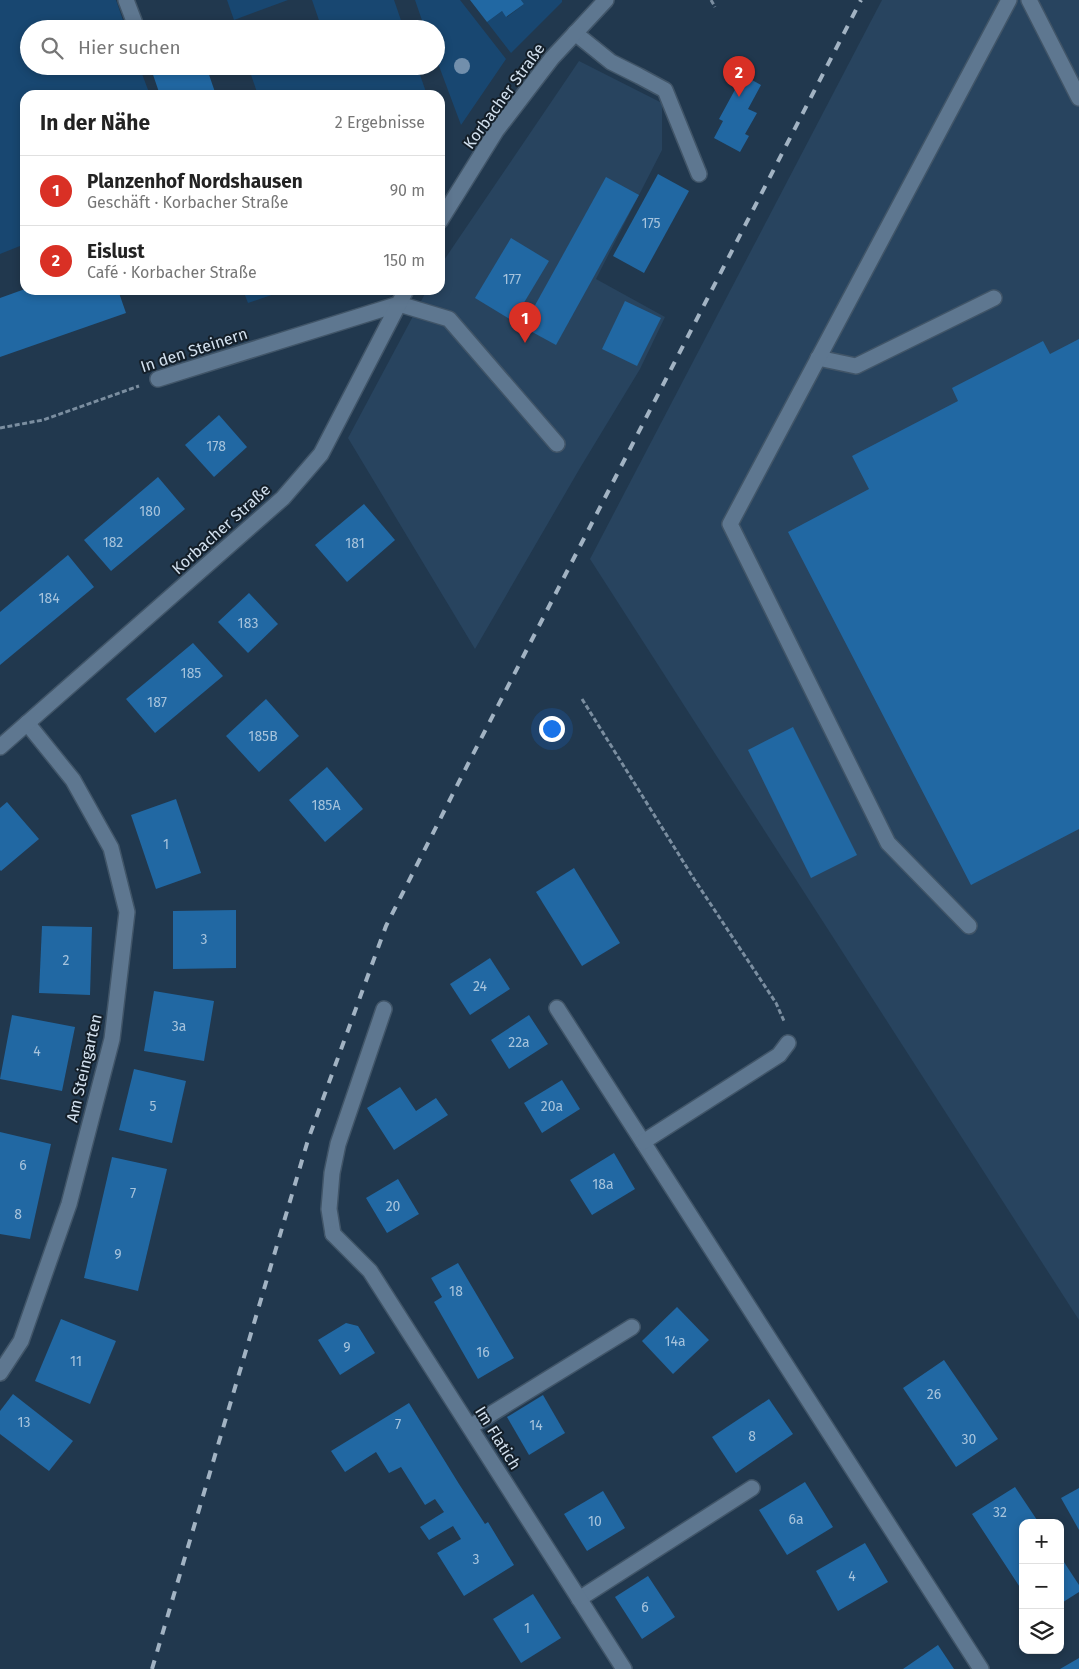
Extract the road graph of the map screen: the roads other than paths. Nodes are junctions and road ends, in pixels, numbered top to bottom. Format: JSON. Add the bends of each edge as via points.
{"nodes":[{"id":1,"x":126,"y":0,"type":"edge"},
{"id":2,"x":1009,"y":0,"type":"edge"},
{"id":3,"x":1029,"y":0,"type":"edge"},
{"id":4,"x":600,"y":2,"type":"edge"},
{"id":5,"x":134,"y":20,"type":"edge"},
{"id":6,"x":575,"y":33,"type":"junction"},
{"id":7,"x":1079,"y":98,"type":"edge"},
{"id":8,"x":699,"y":174,"type":"dead end"},
{"id":9,"x":445,"y":213,"type":"edge"},
{"id":10,"x":404,"y":295,"type":"edge"},
{"id":11,"x":994,"y":298,"type":"dead end"},
{"id":12,"x":399,"y":304,"type":"junction"},
{"id":13,"x":818,"y":358,"type":"junction"},
{"id":14,"x":158,"y":379,"type":"road end"},
{"id":15,"x":556,"y":444,"type":"dead end"},
{"id":16,"x":27,"y":723,"type":"junction"},
{"id":17,"x":0,"y":747,"type":"edge"},
{"id":18,"x":969,"y":926,"type":"dead end"},
{"id":19,"x":557,"y":1008,"type":"dead end"},
{"id":20,"x":384,"y":1009,"type":"dead end"},
{"id":21,"x":788,"y":1044,"type":"road end"},
{"id":22,"x":643,"y":1142,"type":"junction"},
{"id":23,"x":632,"y":1327,"type":"dead end"},
{"id":24,"x":0,"y":1373,"type":"edge"},
{"id":25,"x":470,"y":1427,"type":"junction"},
{"id":26,"x":752,"y":1488,"type":"dead end"},
{"id":27,"x":579,"y":1599,"type":"junction"},
{"id":28,"x":624,"y":1669,"type":"edge"},
{"id":29,"x":981,"y":1669,"type":"edge"}],
"edges":[{"from":1,"to":5,"type":"street"},
{"from":2,"to":13,"type":"street"},
{"from":3,"to":7,"type":"street"},
{"from":4,"to":6,"type":"street","name":"Korbacher Straße"},
{"from":6,"to":8,"type":"street","via":[[611,62],[664,90]]},
{"from":6,"to":9,"type":"street","name":"Korbacher Straße","via":[[496,131]]},
{"from":10,"to":12,"type":"street","name":"Korbacher Straße"},
{"from":11,"to":13,"type":"street","via":[[856,366]]},
{"from":12,"to":14,"type":"street","name":"In den Steinern"},
{"from":12,"to":15,"type":"street","via":[[449,319]]},
{"from":12,"to":16,"type":"street","name":"Korbacher Straße","via":[[321,454],[284,498]]},
{"from":13,"to":18,"type":"street","via":[[730,524],[888,843]]},
{"from":16,"to":17,"type":"street","name":"Korbacher Straße"},
{"from":16,"to":24,"type":"street","name":"Am Steingarten","via":[[73,780],[111,848],[127,912],[112,1039],[69,1204],[21,1341]]},
{"from":19,"to":22,"type":"street"},
{"from":20,"to":25,"type":"street","name":"Im Flatich","via":[[338,1144],[329,1210],[332,1234],[370,1271]]},
{"from":21,"to":22,"type":"street","via":[[779,1055]]},
{"from":22,"to":29,"type":"street"},
{"from":23,"to":25,"type":"street"},
{"from":25,"to":27,"type":"street","name":"Im Flatich"},
{"from":26,"to":27,"type":"street"},
{"from":27,"to":28,"type":"street","name":"Im Flatich"}]}
